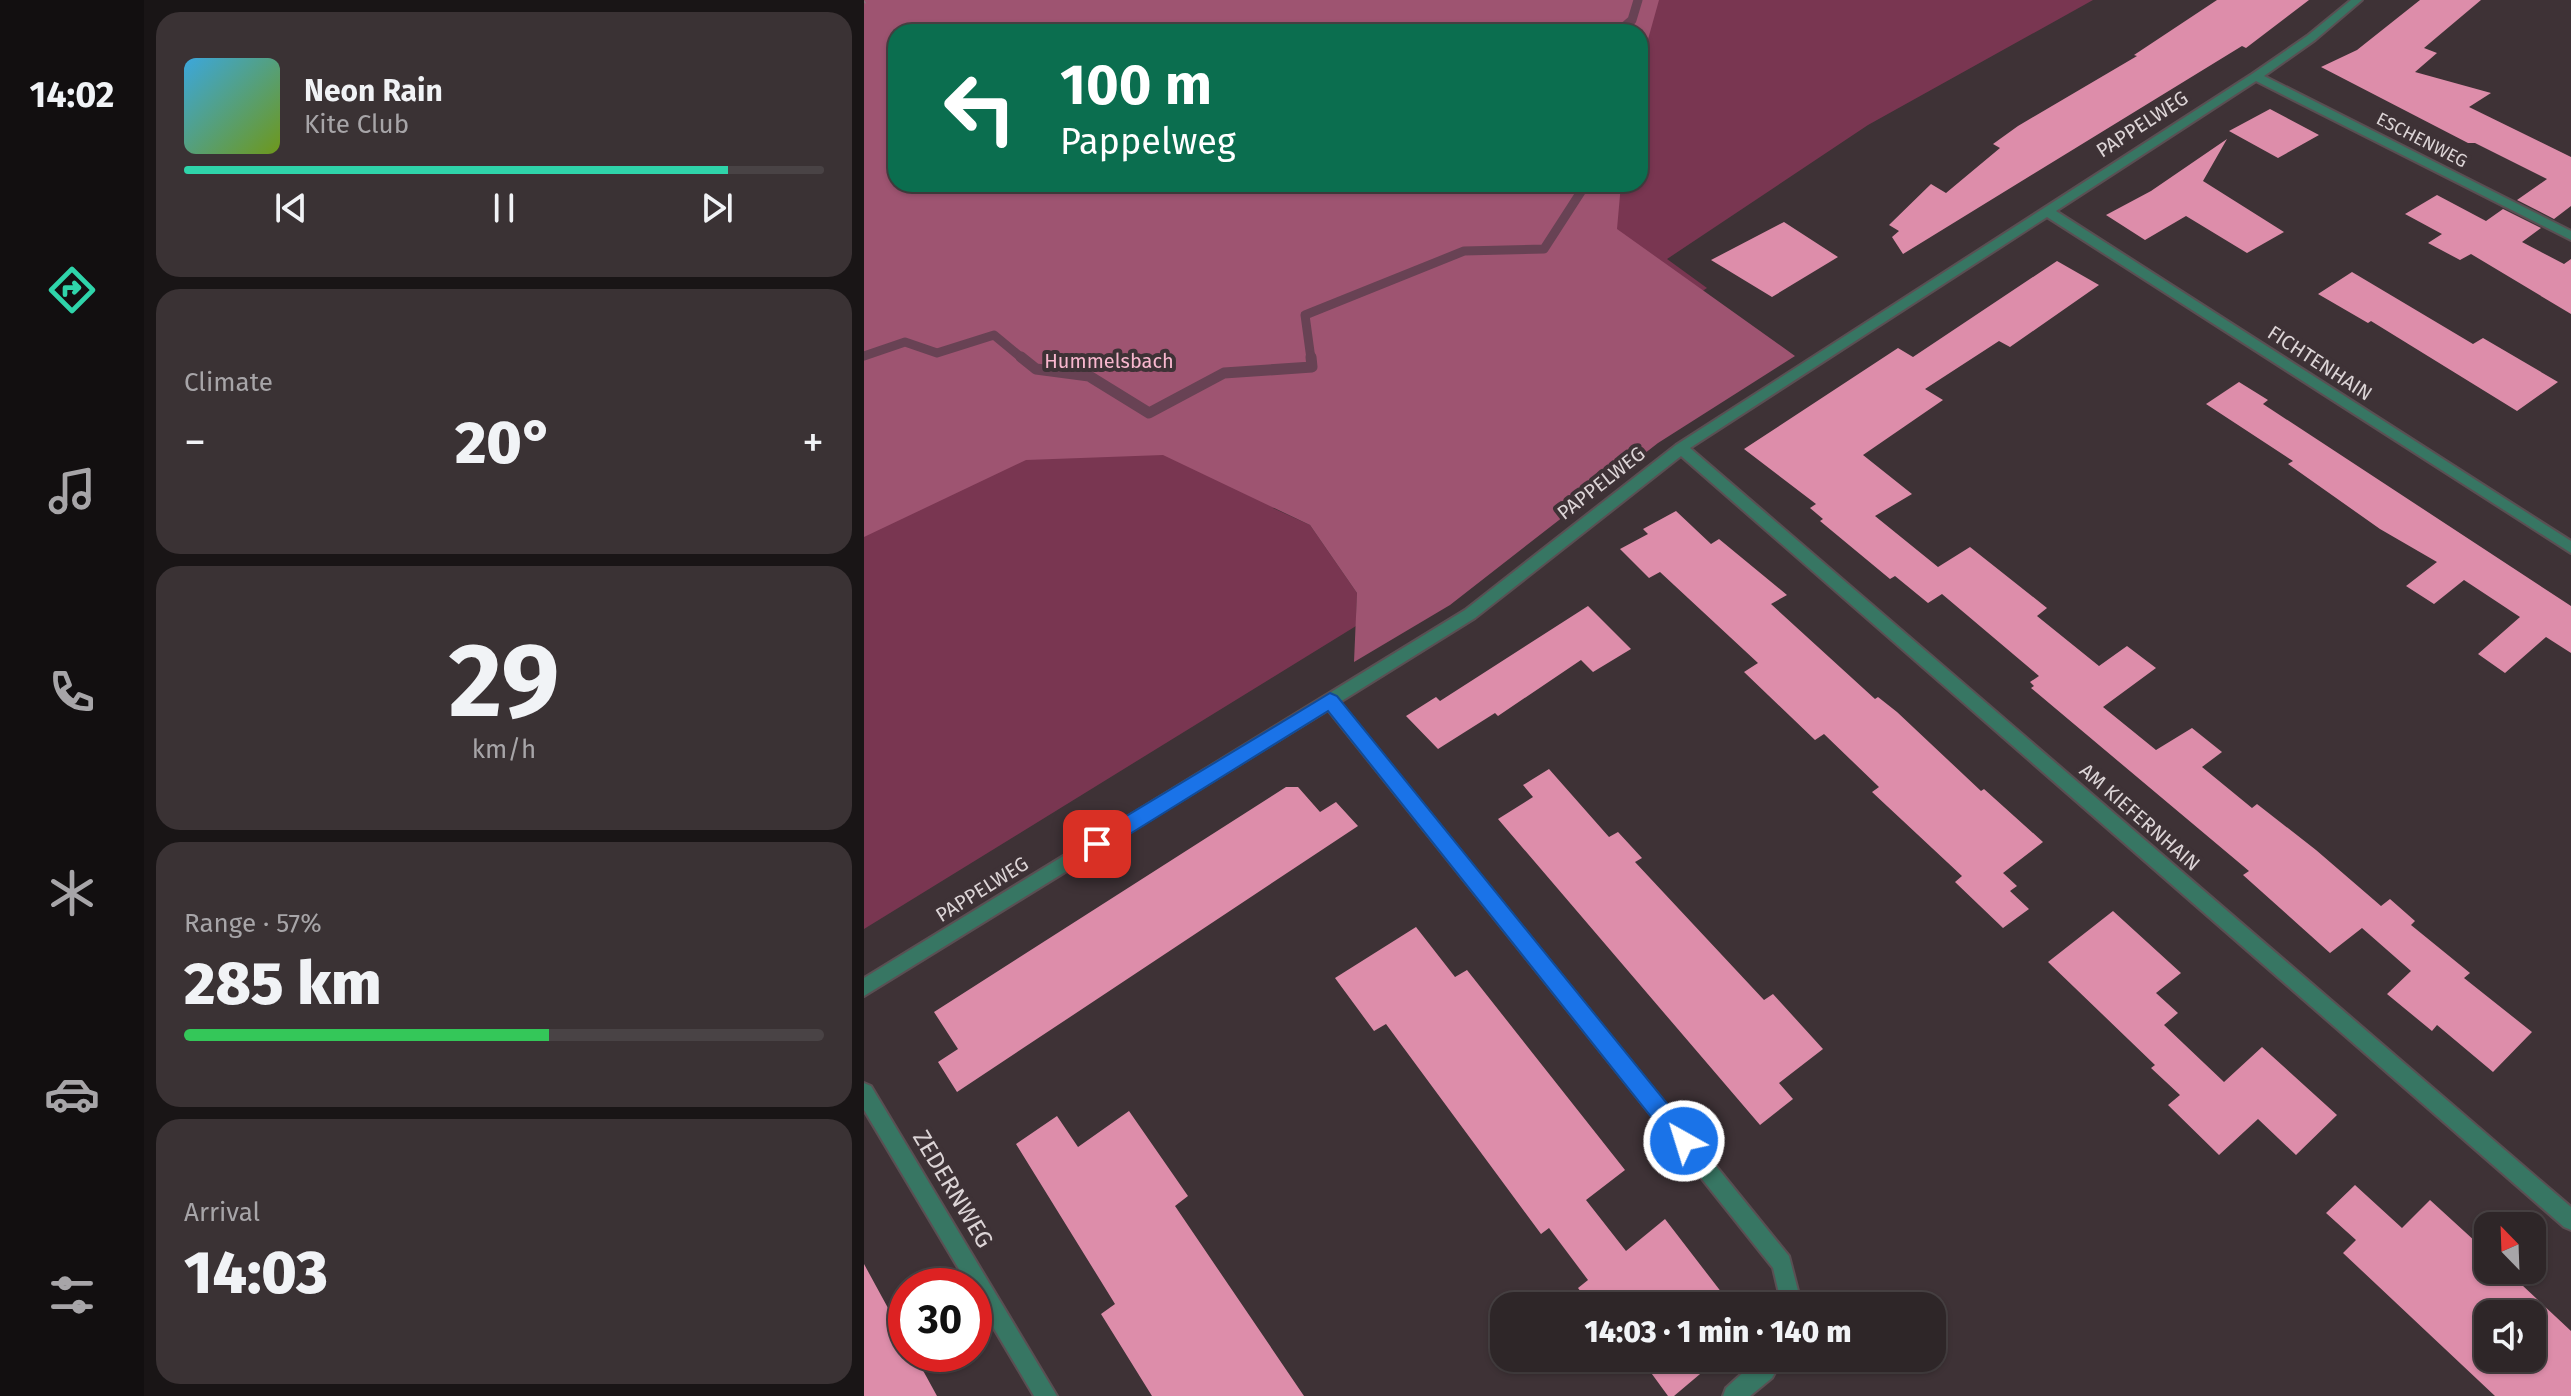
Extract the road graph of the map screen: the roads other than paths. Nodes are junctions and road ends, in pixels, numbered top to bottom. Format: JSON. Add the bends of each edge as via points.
{"nodes":[{"id":1,"x":2357,"y":0,"type":"edge"},
{"id":2,"x":2256,"y":76,"type":"junction"},
{"id":3,"x":2047,"y":211,"type":"junction"},
{"id":4,"x":2571,"y":236,"type":"edge"},
{"id":5,"x":1681,"y":448,"type":"junction"},
{"id":6,"x":2571,"y":548,"type":"edge"},
{"id":7,"x":1330,"y":701,"type":"junction"},
{"id":8,"x":864,"y":988,"type":"edge"},
{"id":9,"x":864,"y":1092,"type":"edge"},
{"id":10,"x":2571,"y":1220,"type":"edge"},
{"id":11,"x":1789,"y":1292,"type":"edge"},
{"id":12,"x":1762,"y":1372,"type":"edge"},
{"id":13,"x":1046,"y":1396,"type":"edge"},
{"id":14,"x":1734,"y":1396,"type":"edge"}],
"edges":[{"from":1,"to":2,"type":"street","name":"PAPPELWEG"},
{"from":2,"to":3,"type":"street","name":"PAPPELWEG"},
{"from":2,"to":4,"type":"street","name":"ESCHENWEG"},
{"from":3,"to":5,"type":"street","name":"PAPPELWEG"},
{"from":3,"to":6,"type":"street","name":"FICHTENHAIN"},
{"from":5,"to":7,"type":"street","name":"PAPPELWEG","via":[[1470,614]]},
{"from":5,"to":10,"type":"street","name":"AM KIEFERNHAIN"},
{"from":7,"to":8,"type":"street","name":"PAPPELWEG"},
{"from":7,"to":11,"type":"street","via":[[1782,1263]]},
{"from":9,"to":13,"type":"street","name":"ZEDERNWEG"},
{"from":12,"to":14,"type":"street"}]}
